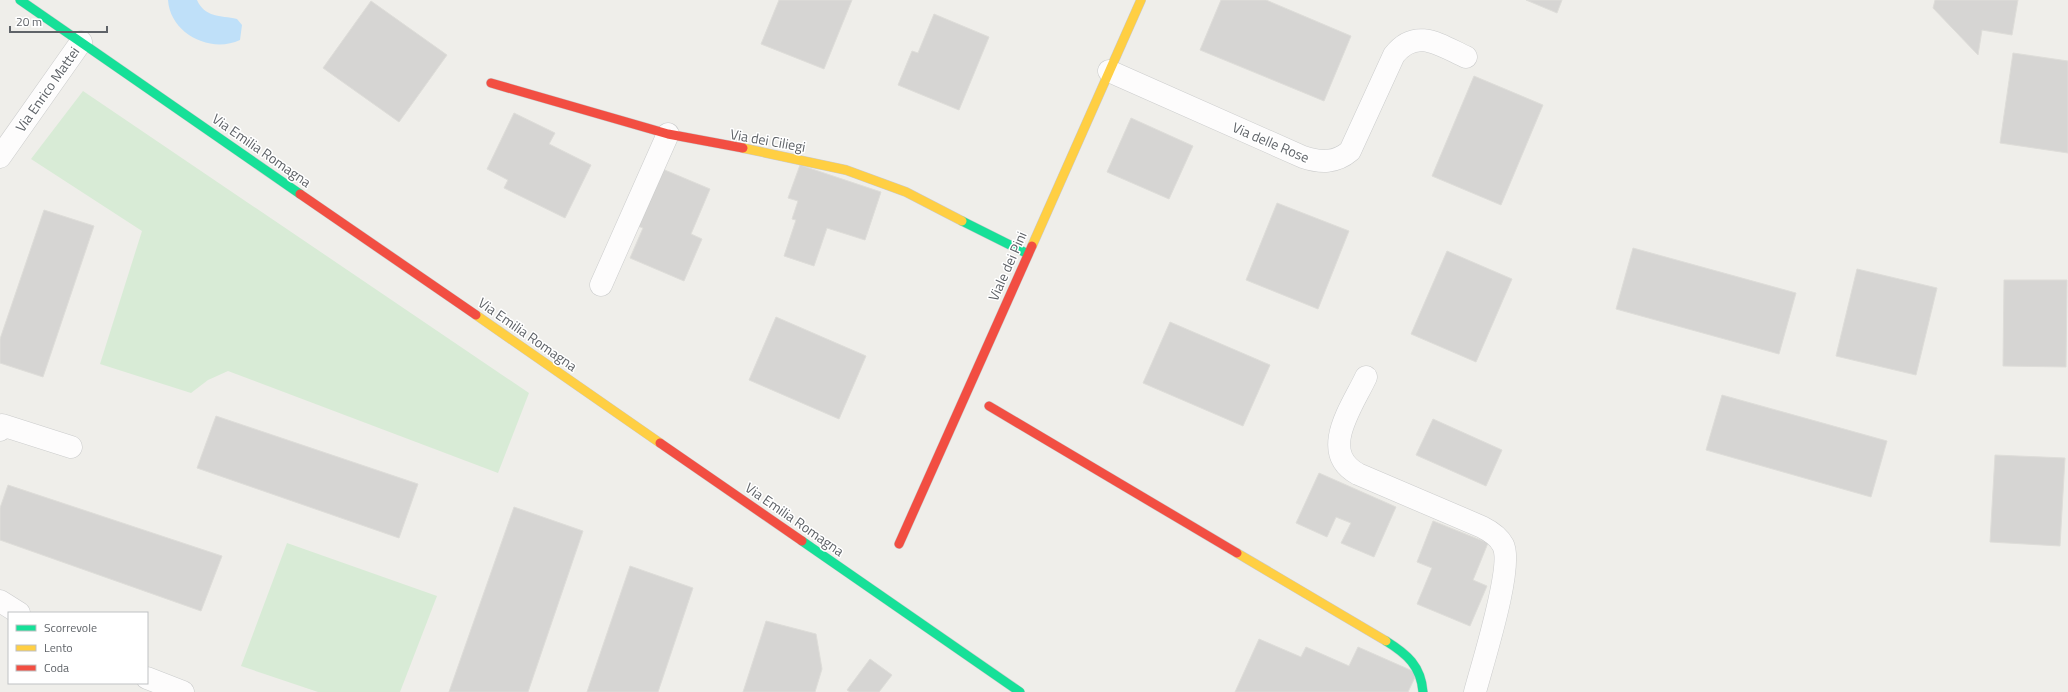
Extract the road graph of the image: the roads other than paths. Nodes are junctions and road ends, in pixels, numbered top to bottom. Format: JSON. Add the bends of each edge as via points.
{"nodes":[{"id":1,"x":20,"y":0,"type":"edge"},
{"id":2,"x":1141,"y":0,"type":"edge"},
{"id":3,"x":81,"y":42,"type":"junction"},
{"id":4,"x":1466,"y":57,"type":"dead end"},
{"id":5,"x":1109,"y":71,"type":"junction"},
{"id":6,"x":491,"y":83,"type":"dead end"},
{"id":7,"x":668,"y":134,"type":"junction"},
{"id":8,"x":0,"y":157,"type":"edge"},
{"id":9,"x":1028,"y":254,"type":"junction"},
{"id":10,"x":601,"y":285,"type":"dead end"},
{"id":11,"x":1366,"y":377,"type":"dead end"},
{"id":12,"x":989,"y":406,"type":"dead end"},
{"id":13,"x":1,"y":426,"type":"edge"},
{"id":14,"x":71,"y":447,"type":"dead end"},
{"id":15,"x":899,"y":544,"type":"dead end"},
{"id":16,"x":0,"y":601,"type":"edge"},
{"id":17,"x":17,"y":612,"type":"edge"},
{"id":18,"x":148,"y":678,"type":"edge"},
{"id":19,"x":183,"y":692,"type":"edge"},
{"id":20,"x":1020,"y":692,"type":"edge"},
{"id":21,"x":1423,"y":692,"type":"edge"},
{"id":22,"x":1475,"y":692,"type":"edge"}],
"edges":[{"from":1,"to":3,"type":"street","name":"Via Emilia Romagna"},
{"from":2,"to":5,"type":"street","name":"Viale dei Pini"},
{"from":3,"to":8,"type":"street","name":"Via Enrico Mattei"},
{"from":3,"to":20,"type":"street","name":"Via Emilia Romagna"},
{"from":4,"to":5,"type":"street","name":"Via delle Rose","via":[[1429,41],[1412,40],[1404,44],[1394,55],[1350,151],[1343,157],[1324,162],[1303,157]]},
{"from":5,"to":9,"type":"street","name":"Viale dei Pini"},
{"from":6,"to":7,"type":"street","name":"Via dei Ciliegi"},
{"from":7,"to":9,"type":"street","name":"Via dei Ciliegi","via":[[791,157],[869,178],[918,198]]},
{"from":7,"to":10,"type":"street"},
{"from":9,"to":15,"type":"street","name":"Viale dei Pini"},
{"from":11,"to":22,"type":"street","via":[[1339,438],[1339,454],[1343,462],[1358,474],[1490,531],[1503,545],[1506,555],[1504,579]]},
{"from":12,"to":21,"type":"street","via":[[1401,650],[1415,663],[1420,673]]},
{"from":13,"to":14,"type":"street"},
{"from":16,"to":17,"type":"street"},
{"from":18,"to":19,"type":"street"}]}
